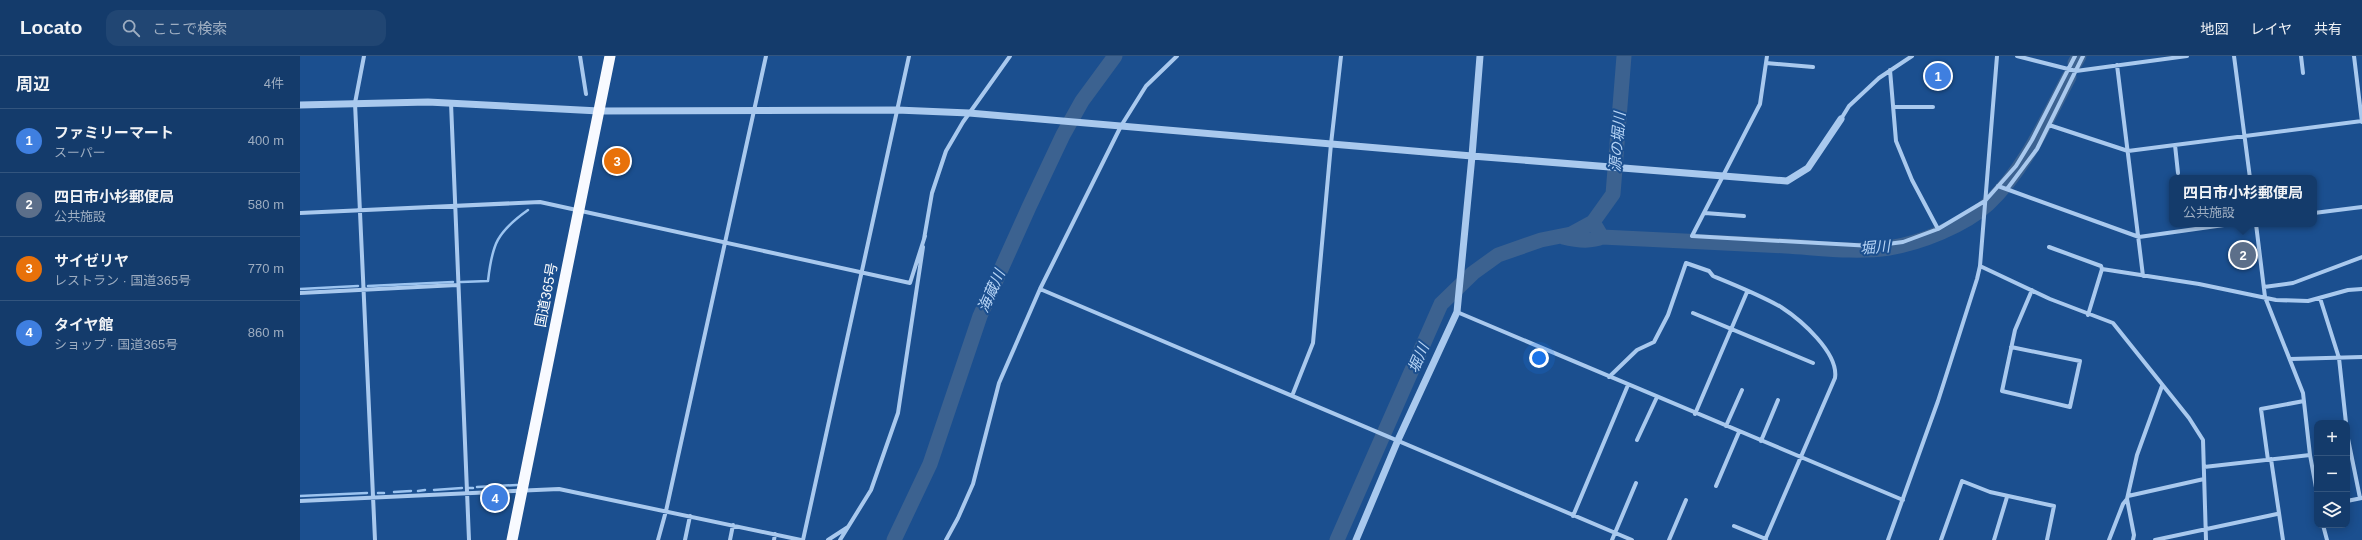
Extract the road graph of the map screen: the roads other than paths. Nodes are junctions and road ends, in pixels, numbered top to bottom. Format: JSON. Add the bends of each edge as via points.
{"nodes":[{"id":1,"x":364,"y":56,"type":"edge"},
{"id":2,"x":580,"y":56,"type":"edge"},
{"id":3,"x":610,"y":56,"type":"edge"},
{"id":4,"x":766,"y":56,"type":"edge"},
{"id":5,"x":909,"y":56,"type":"edge"},
{"id":6,"x":1010,"y":56,"type":"edge"},
{"id":7,"x":1177,"y":56,"type":"edge"},
{"id":8,"x":1341,"y":56,"type":"edge"},
{"id":9,"x":1480,"y":56,"type":"edge"},
{"id":10,"x":1766,"y":56,"type":"edge"},
{"id":11,"x":1912,"y":56,"type":"edge"},
{"id":12,"x":1997,"y":56,"type":"edge"},
{"id":13,"x":2018,"y":56,"type":"edge"},
{"id":14,"x":2075,"y":56,"type":"edge"},
{"id":15,"x":2083,"y":56,"type":"edge"},
{"id":16,"x":2187,"y":56,"type":"edge"},
{"id":17,"x":2234,"y":56,"type":"edge"},
{"id":18,"x":2301,"y":56,"type":"edge"},
{"id":19,"x":2354,"y":56,"type":"edge"},
{"id":20,"x":2161,"y":58,"type":"edge"},
{"id":21,"x":1766,"y":63,"type":"junction"},
{"id":22,"x":2117,"y":65,"type":"junction"},
{"id":23,"x":1813,"y":67,"type":"dead end"},
{"id":24,"x":2068,"y":69,"type":"junction"},
{"id":25,"x":1890,"y":70,"type":"junction"},
{"id":26,"x":2076,"y":71,"type":"junction"},
{"id":27,"x":2303,"y":72,"type":"dead end"},
{"id":28,"x":2362,"y":76,"type":"edge"},
{"id":29,"x":2356,"y":77,"type":"junction"},
{"id":30,"x":586,"y":94,"type":"dead end"},
{"id":31,"x":355,"y":103,"type":"junction"},
{"id":32,"x":451,"y":103,"type":"junction"},
{"id":33,"x":300,"y":106,"type":"edge"},
{"id":34,"x":1894,"y":107,"type":"junction"},
{"id":35,"x":1933,"y":107,"type":"dead end"},
{"id":36,"x":754,"y":110,"type":"junction"},
{"id":37,"x":897,"y":110,"type":"junction"},
{"id":38,"x":600,"y":111,"type":"junction"},
{"id":39,"x":970,"y":113,"type":"junction"},
{"id":40,"x":1841,"y":119,"type":"joint"},
{"id":41,"x":2362,"y":122,"type":"edge"},
{"id":42,"x":2049,"y":125,"type":"junction"},
{"id":43,"x":1121,"y":126,"type":"junction"},
{"id":44,"x":2245,"y":136,"type":"junction"},
{"id":45,"x":1331,"y":144,"type":"junction"},
{"id":46,"x":2175,"y":145,"type":"junction"},
{"id":47,"x":2128,"y":151,"type":"junction"},
{"id":48,"x":1472,"y":156,"type":"junction"},
{"id":49,"x":2178,"y":173,"type":"dead end"},
{"id":50,"x":1724,"y":175,"type":"junction"},
{"id":51,"x":2250,"y":175,"type":"edge"},
{"id":52,"x":1999,"y":186,"type":"junction"},
{"id":53,"x":2006,"y":189,"type":"junction"},
{"id":54,"x":1984,"y":201,"type":"junction"},
{"id":55,"x":454,"y":207,"type":"junction"},
{"id":56,"x":2362,"y":207,"type":"edge"},
{"id":57,"x":579,"y":210,"type":"junction"},
{"id":58,"x":360,"y":211,"type":"junction"},
{"id":59,"x":300,"y":213,"type":"edge"},
{"id":60,"x":1705,"y":213,"type":"junction"},
{"id":61,"x":2317,"y":213,"type":"edge"},
{"id":62,"x":1744,"y":216,"type":"dead end"},
{"id":63,"x":2210,"y":227,"type":"edge"},
{"id":64,"x":2256,"y":227,"type":"edge"},
{"id":65,"x":1938,"y":229,"type":"junction"},
{"id":66,"x":925,"y":236,"type":"junction"},
{"id":67,"x":2139,"y":237,"type":"junction"},
{"id":68,"x":726,"y":243,"type":"junction"},
{"id":69,"x":2049,"y":247,"type":"dead end"},
{"id":70,"x":2362,"y":257,"type":"edge"},
{"id":71,"x":1980,"y":266,"type":"junction"},
{"id":72,"x":2102,"y":269,"type":"junction"},
{"id":73,"x":861,"y":272,"type":"junction"},
{"id":74,"x":2143,"y":276,"type":"junction"},
{"id":75,"x":458,"y":285,"type":"junction"},
{"id":76,"x":2264,"y":286,"type":"junction"},
{"id":77,"x":1040,"y":289,"type":"junction"},
{"id":78,"x":2362,"y":289,"type":"edge"},
{"id":79,"x":2032,"y":290,"type":"junction"},
{"id":80,"x":363,"y":291,"type":"junction"},
{"id":81,"x":1747,"y":292,"type":"junction"},
{"id":82,"x":300,"y":293,"type":"edge"},
{"id":83,"x":2265,"y":297,"type":"junction"},
{"id":84,"x":2320,"y":298,"type":"junction"},
{"id":85,"x":1457,"y":312,"type":"junction"},
{"id":86,"x":1693,"y":313,"type":"dead end"},
{"id":87,"x":2088,"y":315,"type":"junction"},
{"id":88,"x":1732,"y":329,"type":"junction"},
{"id":89,"x":2012,"y":347,"type":"junction"},
{"id":90,"x":2362,"y":357,"type":"edge"},
{"id":91,"x":2339,"y":358,"type":"junction"},
{"id":92,"x":2290,"y":359,"type":"junction"},
{"id":93,"x":1813,"y":364,"type":"dead end"},
{"id":94,"x":1609,"y":377,"type":"junction"},
{"id":95,"x":1628,"y":385,"type":"junction"},
{"id":96,"x":2162,"y":386,"type":"junction"},
{"id":97,"x":1742,"y":390,"type":"dead end"},
{"id":98,"x":1292,"y":396,"type":"junction"},
{"id":99,"x":1657,"y":397,"type":"junction"},
{"id":100,"x":1778,"y":400,"type":"dead end"},
{"id":101,"x":2304,"y":401,"type":"junction"},
{"id":102,"x":1695,"y":414,"type":"junction"},
{"id":103,"x":2346,"y":420,"type":"edge"},
{"id":104,"x":1726,"y":426,"type":"junction"},
{"id":105,"x":1739,"y":432,"type":"junction"},
{"id":106,"x":1396,"y":440,"type":"junction"},
{"id":107,"x":1637,"y":440,"type":"dead end"},
{"id":108,"x":1761,"y":441,"type":"junction"},
{"id":109,"x":2350,"y":448,"type":"edge"},
{"id":110,"x":2310,"y":455,"type":"junction"},
{"id":111,"x":1800,"y":458,"type":"junction"},
{"id":112,"x":2269,"y":459,"type":"junction"},
{"id":113,"x":2204,"y":467,"type":"junction"},
{"id":114,"x":2204,"y":479,"type":"junction"},
{"id":115,"x":1636,"y":483,"type":"dead end"},
{"id":116,"x":1716,"y":486,"type":"dead end"},
{"id":117,"x":523,"y":489,"type":"junction"},
{"id":118,"x":466,"y":492,"type":"junction"},
{"id":119,"x":2317,"y":492,"type":"edge"},
{"id":120,"x":373,"y":497,"type":"junction"},
{"id":121,"x":2007,"y":497,"type":"junction"},
{"id":122,"x":2128,"y":497,"type":"junction"},
{"id":123,"x":2361,"y":498,"type":"edge"},
{"id":124,"x":1686,"y":500,"type":"dead end"},
{"id":125,"x":1903,"y":500,"type":"junction"},
{"id":126,"x":2350,"y":500,"type":"edge"},
{"id":127,"x":300,"y":501,"type":"edge"},
{"id":128,"x":666,"y":511,"type":"junction"},
{"id":129,"x":2277,"y":514,"type":"junction"},
{"id":130,"x":690,"y":516,"type":"junction"},
{"id":131,"x":1573,"y":516,"type":"junction"},
{"id":132,"x":733,"y":525,"type":"junction"},
{"id":133,"x":850,"y":525,"type":"junction"},
{"id":134,"x":1734,"y":526,"type":"dead end"},
{"id":135,"x":2324,"y":528,"type":"edge"},
{"id":136,"x":2206,"y":529,"type":"junction"},
{"id":137,"x":1615,"y":533,"type":"junction"},
{"id":138,"x":775,"y":534,"type":"junction"},
{"id":139,"x":375,"y":540,"type":"edge"},
{"id":140,"x":468,"y":540,"type":"edge"},
{"id":141,"x":512,"y":540,"type":"edge"},
{"id":142,"x":658,"y":540,"type":"edge"},
{"id":143,"x":685,"y":540,"type":"edge"},
{"id":144,"x":730,"y":540,"type":"edge"},
{"id":145,"x":774,"y":540,"type":"edge"},
{"id":146,"x":802,"y":540,"type":"edge"},
{"id":147,"x":828,"y":540,"type":"edge"},
{"id":148,"x":840,"y":540,"type":"edge"},
{"id":149,"x":946,"y":540,"type":"edge"},
{"id":150,"x":1356,"y":540,"type":"edge"},
{"id":151,"x":1612,"y":540,"type":"edge"},
{"id":152,"x":1632,"y":540,"type":"edge"},
{"id":153,"x":1668,"y":540,"type":"edge"},
{"id":154,"x":1766,"y":540,"type":"edge"},
{"id":155,"x":1888,"y":540,"type":"edge"},
{"id":156,"x":1941,"y":540,"type":"edge"},
{"id":157,"x":1994,"y":540,"type":"edge"},
{"id":158,"x":2047,"y":540,"type":"edge"},
{"id":159,"x":2109,"y":540,"type":"edge"},
{"id":160,"x":2133,"y":540,"type":"edge"},
{"id":161,"x":2155,"y":540,"type":"edge"},
{"id":162,"x":2206,"y":540,"type":"edge"},
{"id":163,"x":2283,"y":540,"type":"edge"},
{"id":164,"x":2327,"y":540,"type":"edge"}],
"edges":[{"from":1,"to":31,"type":"street"},
{"from":2,"to":30,"type":"street"},
{"from":3,"to":38,"type":"highway","name":"国道365号"},
{"from":4,"to":36,"type":"street"},
{"from":5,"to":37,"type":"street"},
{"from":6,"to":39,"type":"street"},
{"from":7,"to":43,"type":"street","via":[[1146,86]]},
{"from":8,"to":45,"type":"street"},
{"from":9,"to":48,"type":"street"},
{"from":10,"to":21,"type":"street"},
{"from":11,"to":25,"type":"street"},
{"from":12,"to":54,"type":"street"},
{"from":13,"to":24,"type":"street"},
{"from":14,"to":24,"type":"street"},
{"from":15,"to":26,"type":"street"},
{"from":16,"to":20,"type":"street"},
{"from":17,"to":44,"type":"street"},
{"from":18,"to":27,"type":"street"},
{"from":19,"to":29,"type":"street"},
{"from":20,"to":22,"type":"street"},
{"from":21,"to":23,"type":"street"},
{"from":21,"to":50,"type":"street","via":[[1760,104]]},
{"from":22,"to":26,"type":"street"},
{"from":22,"to":47,"type":"street"},
{"from":24,"to":26,"type":"street"},
{"from":24,"to":52,"type":"street","via":[[2032,140],[2016,166]]},
{"from":25,"to":34,"type":"street"},
{"from":25,"to":40,"type":"street","via":[[1857,99]]},
{"from":26,"to":42,"type":"street"},
{"from":28,"to":29,"type":"street"},
{"from":29,"to":41,"type":"street"},
{"from":31,"to":32,"type":"street"},
{"from":31,"to":33,"type":"street"},
{"from":31,"to":58,"type":"street"},
{"from":32,"to":38,"type":"street"},
{"from":32,"to":55,"type":"street"},
{"from":34,"to":35,"type":"street"},
{"from":34,"to":65,"type":"street","via":[[1898,148]]},
{"from":36,"to":37,"type":"street"},
{"from":36,"to":38,"type":"street"},
{"from":36,"to":68,"type":"street"},
{"from":37,"to":39,"type":"street"},
{"from":37,"to":73,"type":"street"},
{"from":38,"to":57,"type":"highway","name":"国道365号"},
{"from":39,"to":43,"type":"street"},
{"from":39,"to":66,"type":"street","via":[[942,161],[932,193]]},
{"from":40,"to":50,"type":"street","via":[[1808,168],[1796,177],[1787,181]]},
{"from":41,"to":44,"type":"street"},
{"from":42,"to":47,"type":"street"},
{"from":42,"to":53,"type":"street","via":[[2038,149]]},
{"from":43,"to":45,"type":"street"},
{"from":43,"to":77,"type":"street"},
{"from":44,"to":46,"type":"street"},
{"from":44,"to":51,"type":"street"},
{"from":45,"to":48,"type":"street"},
{"from":45,"to":98,"type":"street","via":[[1313,343]]},
{"from":46,"to":47,"type":"street"},
{"from":46,"to":49,"type":"street"},
{"from":47,"to":67,"type":"street"},
{"from":48,"to":50,"type":"street"},
{"from":48,"to":85,"type":"street"},
{"from":50,"to":60,"type":"street"},
{"from":52,"to":53,"type":"street"},
{"from":52,"to":54,"type":"street"},
{"from":53,"to":67,"type":"street"},
{"from":54,"to":65,"type":"street"},
{"from":54,"to":71,"type":"street"},
{"from":55,"to":57,"type":"street","via":[[540,202]]},
{"from":55,"to":58,"type":"street"},
{"from":55,"to":75,"type":"street"},
{"from":56,"to":61,"type":"street"},
{"from":57,"to":68,"type":"street"},
{"from":57,"to":117,"type":"highway","name":"国道365号"},
{"from":58,"to":59,"type":"street"},
{"from":58,"to":80,"type":"street"},
{"from":60,"to":62,"type":"street"},
{"from":60,"to":65,"type":"street","via":[[1692,236],[1872,246],[1904,242]]},
{"from":63,"to":67,"type":"street"},
{"from":64,"to":76,"type":"street"},
{"from":66,"to":73,"type":"street","via":[[910,283]]},
{"from":66,"to":133,"type":"street","via":[[898,412],[871,490]]},
{"from":67,"to":74,"type":"street"},
{"from":68,"to":73,"type":"street"},
{"from":68,"to":128,"type":"street"},
{"from":69,"to":72,"type":"street","via":[[2101,266]]},
{"from":70,"to":76,"type":"street","via":[[2294,283]]},
{"from":71,"to":79,"type":"street"},
{"from":71,"to":125,"type":"street","via":[[1952,359]]},
{"from":72,"to":74,"type":"street"},
{"from":72,"to":87,"type":"street"},
{"from":73,"to":146,"type":"street"},
{"from":74,"to":83,"type":"street"},
{"from":75,"to":80,"type":"street"},
{"from":75,"to":118,"type":"street"},
{"from":76,"to":83,"type":"street"},
{"from":77,"to":98,"type":"street"},
{"from":77,"to":149,"type":"street","via":[[999,383],[973,484]]},
{"from":78,"to":84,"type":"street"},
{"from":79,"to":87,"type":"street"},
{"from":79,"to":89,"type":"street","via":[[2015,330]]},
{"from":80,"to":82,"type":"street"},
{"from":80,"to":120,"type":"street"},
{"from":81,"to":88,"type":"street"},
{"from":81,"to":94,"type":"street","via":[[1713,276],[1709,271],[1686,262],[1668,315],[1654,342],[1637,350]]},
{"from":81,"to":111,"type":"street","via":[[1780,307],[1793,317],[1822,344],[1836,367],[1835,378]]},
{"from":83,"to":84,"type":"street","via":[[2297,302]]},
{"from":83,"to":92,"type":"street"},
{"from":84,"to":91,"type":"street"},
{"from":85,"to":94,"type":"street"},
{"from":85,"to":106,"type":"street"},
{"from":86,"to":88,"type":"street"},
{"from":87,"to":96,"type":"street","via":[[2113,323]]},
{"from":88,"to":93,"type":"street"},
{"from":88,"to":102,"type":"street"},
{"from":89,"to":89,"type":"street","via":[[2002,391],[2070,407],[2080,361]]},
{"from":90,"to":91,"type":"street"},
{"from":91,"to":92,"type":"street"},
{"from":91,"to":103,"type":"street"},
{"from":92,"to":101,"type":"street"},
{"from":94,"to":95,"type":"street"},
{"from":95,"to":99,"type":"street"},
{"from":95,"to":131,"type":"street"},
{"from":96,"to":113,"type":"street","via":[[2189,418],[2203,440]]},
{"from":96,"to":122,"type":"street","via":[[2137,455]]},
{"from":97,"to":104,"type":"street"},
{"from":98,"to":106,"type":"street"},
{"from":99,"to":102,"type":"street"},
{"from":99,"to":107,"type":"street"},
{"from":100,"to":108,"type":"street"},
{"from":101,"to":110,"type":"street"},
{"from":101,"to":112,"type":"street","via":[[2261,409]]},
{"from":102,"to":104,"type":"street"},
{"from":104,"to":105,"type":"street"},
{"from":105,"to":108,"type":"street"},
{"from":105,"to":116,"type":"street"},
{"from":106,"to":131,"type":"street"},
{"from":106,"to":150,"type":"street"},
{"from":108,"to":111,"type":"street"},
{"from":109,"to":123,"type":"street"},
{"from":110,"to":112,"type":"street"},
{"from":110,"to":119,"type":"street"},
{"from":111,"to":125,"type":"street"},
{"from":111,"to":154,"type":"street"},
{"from":112,"to":113,"type":"street"},
{"from":112,"to":129,"type":"street"},
{"from":113,"to":114,"type":"street"},
{"from":114,"to":122,"type":"street"},
{"from":114,"to":136,"type":"street"},
{"from":115,"to":137,"type":"street"},
{"from":117,"to":118,"type":"street"},
{"from":117,"to":128,"type":"street","via":[[559,489]]},
{"from":117,"to":141,"type":"highway","name":"国道365号"},
{"from":118,"to":120,"type":"street"},
{"from":118,"to":140,"type":"street"},
{"from":120,"to":127,"type":"street"},
{"from":120,"to":139,"type":"street"},
{"from":121,"to":156,"type":"street","via":[[1962,481]]},
{"from":121,"to":157,"type":"street"},
{"from":121,"to":158,"type":"street","via":[[2054,506]]},
{"from":122,"to":159,"type":"street"},
{"from":122,"to":160,"type":"street"},
{"from":123,"to":126,"type":"street"},
{"from":124,"to":153,"type":"street"},
{"from":125,"to":155,"type":"street"},
{"from":128,"to":130,"type":"street"},
{"from":128,"to":142,"type":"street"},
{"from":129,"to":136,"type":"street"},
{"from":129,"to":163,"type":"street"},
{"from":130,"to":132,"type":"street"},
{"from":130,"to":143,"type":"street"},
{"from":131,"to":137,"type":"street"},
{"from":132,"to":138,"type":"street"},
{"from":132,"to":144,"type":"street"},
{"from":133,"to":147,"type":"street"},
{"from":133,"to":148,"type":"street"},
{"from":134,"to":154,"type":"street"},
{"from":135,"to":164,"type":"street"},
{"from":136,"to":161,"type":"street"},
{"from":136,"to":162,"type":"street"},
{"from":137,"to":151,"type":"street"},
{"from":137,"to":152,"type":"street"},
{"from":138,"to":145,"type":"street"},
{"from":138,"to":146,"type":"street"}]}
